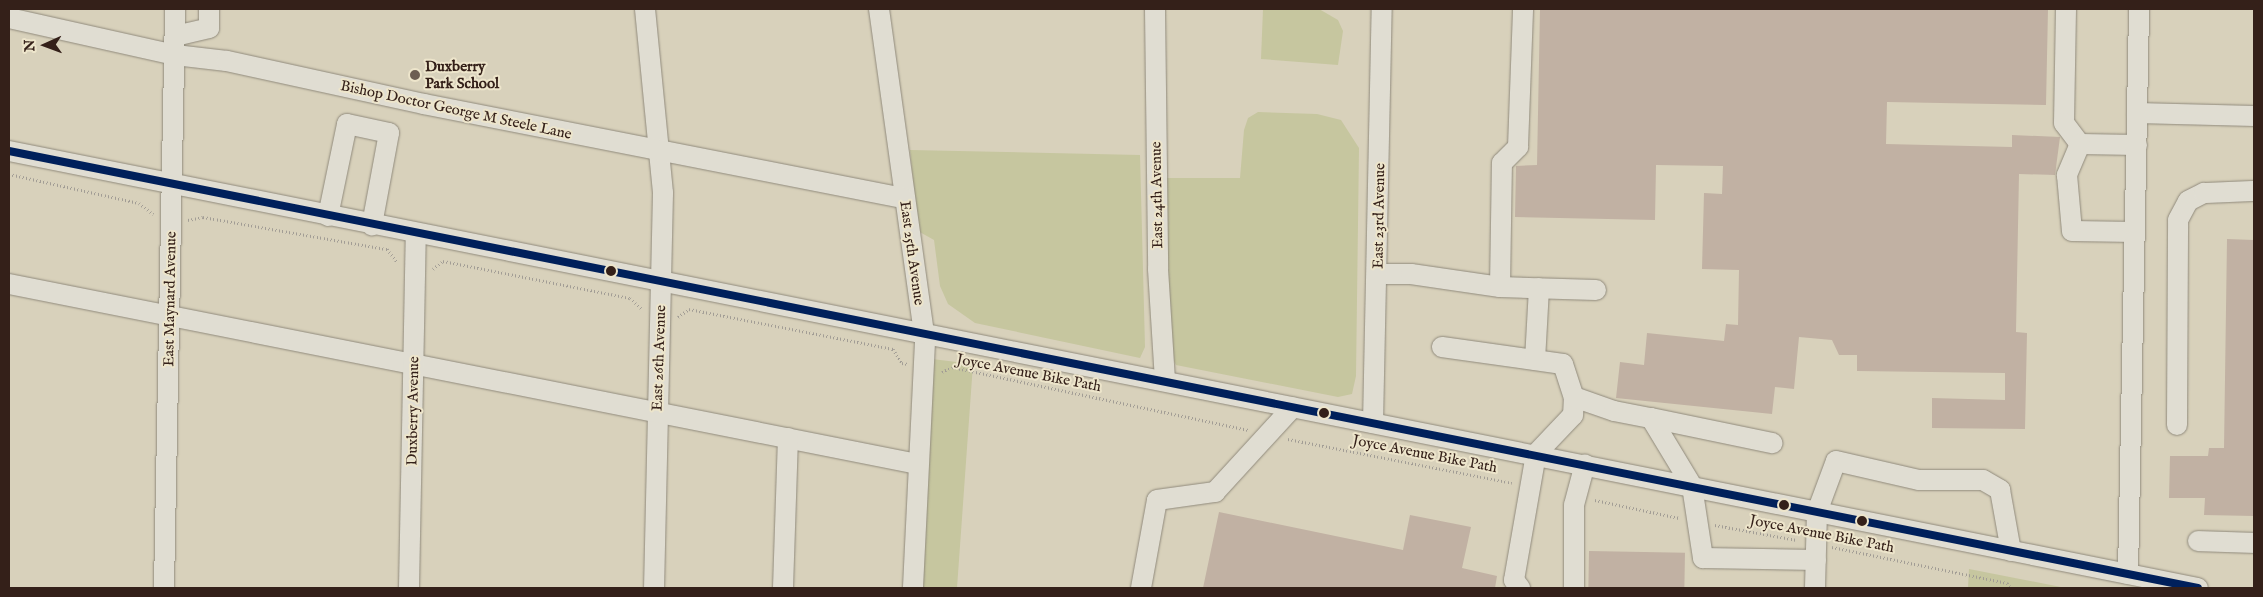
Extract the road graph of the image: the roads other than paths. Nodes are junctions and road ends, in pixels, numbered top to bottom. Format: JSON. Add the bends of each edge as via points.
{"nodes":[{"id":1,"x":175,"y":9,"type":"edge"},
{"id":2,"x":209,"y":9,"type":"edge"},
{"id":3,"x":645,"y":9,"type":"edge"},
{"id":4,"x":879,"y":9,"type":"edge"},
{"id":5,"x":1155,"y":9,"type":"edge"},
{"id":6,"x":1382,"y":9,"type":"edge"},
{"id":7,"x":1523,"y":9,"type":"edge"},
{"id":8,"x":2066,"y":9,"type":"edge"},
{"id":9,"x":2140,"y":9,"type":"edge"},
{"id":10,"x":9,"y":18,"type":"edge"},
{"id":11,"x":175,"y":45,"type":"junction"},
{"id":12,"x":2137,"y":114,"type":"junction"},
{"id":13,"x":2254,"y":116,"type":"edge"},
{"id":14,"x":2080,"y":144,"type":"junction"},
{"id":15,"x":2137,"y":145,"type":"junction"},
{"id":16,"x":659,"y":150,"type":"junction"},
{"id":17,"x":9,"y":151,"type":"edge"},
{"id":18,"x":173,"y":185,"type":"junction"},
{"id":19,"x":2254,"y":191,"type":"edge"},
{"id":20,"x":904,"y":198,"type":"junction"},
{"id":21,"x":328,"y":216,"type":"junction"},
{"id":22,"x":372,"y":225,"type":"junction"},
{"id":23,"x":2135,"y":232,"type":"junction"},
{"id":24,"x":416,"y":234,"type":"junction"},
{"id":25,"x":1378,"y":274,"type":"junction"},
{"id":26,"x":662,"y":282,"type":"junction"},
{"id":27,"x":9,"y":284,"type":"edge"},
{"id":28,"x":1500,"y":287,"type":"junction"},
{"id":29,"x":1539,"y":288,"type":"junction"},
{"id":30,"x":1596,"y":290,"type":"dead end"},
{"id":31,"x":169,"y":316,"type":"junction"},
{"id":32,"x":924,"y":336,"type":"junction"},
{"id":33,"x":1442,"y":347,"type":"dead end"},
{"id":34,"x":1535,"y":360,"type":"junction"},
{"id":35,"x":414,"y":364,"type":"junction"},
{"id":36,"x":1165,"y":381,"type":"junction"},
{"id":37,"x":1574,"y":397,"type":"junction"},
{"id":38,"x":1293,"y":407,"type":"junction"},
{"id":39,"x":657,"y":412,"type":"junction"},
{"id":40,"x":1651,"y":418,"type":"junction"},
{"id":41,"x":1373,"y":423,"type":"junction"},
{"id":42,"x":2176,"y":425,"type":"dead end"},
{"id":43,"x":788,"y":438,"type":"junction"},
{"id":44,"x":1772,"y":443,"type":"dead end"},
{"id":45,"x":1536,"y":454,"type":"junction"},
{"id":46,"x":918,"y":464,"type":"junction"},
{"id":47,"x":1585,"y":464,"type":"junction"},
{"id":48,"x":1692,"y":486,"type":"junction"},
{"id":49,"x":1817,"y":512,"type":"junction"},
{"id":50,"x":2198,"y":541,"type":"dead end"},
{"id":51,"x":2254,"y":542,"type":"edge"},
{"id":52,"x":2011,"y":551,"type":"junction"},
{"id":53,"x":1816,"y":552,"type":"junction"},
{"id":54,"x":2128,"y":574,"type":"junction"},
{"id":55,"x":164,"y":588,"type":"edge"},
{"id":56,"x":409,"y":588,"type":"edge"},
{"id":57,"x":654,"y":588,"type":"edge"},
{"id":58,"x":783,"y":588,"type":"edge"},
{"id":59,"x":913,"y":588,"type":"edge"},
{"id":60,"x":1141,"y":588,"type":"edge"},
{"id":61,"x":1520,"y":588,"type":"edge"},
{"id":62,"x":1574,"y":588,"type":"edge"},
{"id":63,"x":1815,"y":588,"type":"edge"},
{"id":64,"x":2198,"y":588,"type":"edge"}],
"edges":[{"from":1,"to":11,"type":"street","name":"East Maynard Avenue"},
{"from":2,"to":11,"type":"street","via":[[209,28]]},
{"from":3,"to":16,"type":"street","name":"East 26th Avenue"},
{"from":4,"to":20,"type":"street","name":"East 25th Avenue"},
{"from":5,"to":36,"type":"street","name":"East 24th Avenue","via":[[1158,269]]},
{"from":6,"to":25,"type":"street","name":"East 23rd Avenue"},
{"from":7,"to":28,"type":"street","via":[[1518,147],[1502,163]]},
{"from":8,"to":14,"type":"street","via":[[2064,122]]},
{"from":9,"to":12,"type":"street"},
{"from":10,"to":11,"type":"street","name":"Bishop Doctor George M Steele Lane"},
{"from":11,"to":16,"type":"street","name":"Bishop Doctor George M Steele Lane","via":[[228,61]]},
{"from":11,"to":18,"type":"street","name":"East Maynard Avenue"},
{"from":12,"to":13,"type":"street"},
{"from":12,"to":15,"type":"street"},
{"from":14,"to":15,"type":"street"},
{"from":14,"to":23,"type":"street","via":[[2067,175],[2072,231]]},
{"from":15,"to":23,"type":"street"},
{"from":16,"to":20,"type":"street","name":"Bishop Doctor George M Steele Lane"},
{"from":16,"to":26,"type":"street","name":"East 26th Avenue","via":[[663,193]]},
{"from":17,"to":18,"type":"street"},
{"from":18,"to":21,"type":"street"},
{"from":18,"to":31,"type":"street","name":"East Maynard Avenue"},
{"from":19,"to":42,"type":"street","via":[[2204,192],[2188,201],[2178,220]]},
{"from":20,"to":32,"type":"street","name":"East 25th Avenue"},
{"from":21,"to":22,"type":"street"},
{"from":21,"to":22,"type":"street","via":[[346,124],[389,133]]},
{"from":22,"to":24,"type":"street"},
{"from":23,"to":54,"type":"street"},
{"from":24,"to":26,"type":"street"},
{"from":24,"to":35,"type":"street","name":"Duxberry Avenue"},
{"from":25,"to":28,"type":"street","via":[[1411,274]]},
{"from":25,"to":41,"type":"street","name":"East 23rd Avenue"},
{"from":26,"to":32,"type":"street"},
{"from":26,"to":39,"type":"street","name":"East 26th Avenue"},
{"from":27,"to":31,"type":"street"},
{"from":28,"to":29,"type":"street"},
{"from":29,"to":30,"type":"street"},
{"from":29,"to":34,"type":"street"},
{"from":31,"to":35,"type":"street"},
{"from":31,"to":55,"type":"street","name":"East Maynard Avenue"},
{"from":32,"to":36,"type":"street"},
{"from":32,"to":46,"type":"street","name":"East 25th Avenue"},
{"from":33,"to":34,"type":"street"},
{"from":34,"to":37,"type":"street","via":[[1562,364]]},
{"from":35,"to":39,"type":"street"},
{"from":35,"to":56,"type":"street","name":"Duxberry Avenue"},
{"from":36,"to":38,"type":"street"},
{"from":37,"to":40,"type":"street","via":[[1614,411]]},
{"from":37,"to":45,"type":"street","via":[[1573,414]]},
{"from":38,"to":41,"type":"street"},
{"from":38,"to":60,"type":"street","via":[[1215,492],[1158,500]]},
{"from":39,"to":43,"type":"street"},
{"from":39,"to":57,"type":"street","name":"East 26th Avenue"},
{"from":40,"to":44,"type":"street"},
{"from":40,"to":48,"type":"street"},
{"from":41,"to":45,"type":"street"},
{"from":43,"to":46,"type":"street"},
{"from":43,"to":58,"type":"street"},
{"from":45,"to":47,"type":"street"},
{"from":45,"to":61,"type":"street","via":[[1514,580]]},
{"from":46,"to":59,"type":"street","name":"East 25th Avenue"},
{"from":47,"to":48,"type":"street"},
{"from":47,"to":62,"type":"street","via":[[1576,496]]},
{"from":48,"to":49,"type":"street"},
{"from":48,"to":53,"type":"street","via":[[1703,558]]},
{"from":49,"to":52,"type":"street"},
{"from":49,"to":52,"type":"street","via":[[1836,461],[1919,480],[1983,480],[2000,490]]},
{"from":49,"to":53,"type":"street"},
{"from":50,"to":51,"type":"street"},
{"from":52,"to":54,"type":"street"},
{"from":53,"to":63,"type":"street"},
{"from":54,"to":64,"type":"street"}]}
